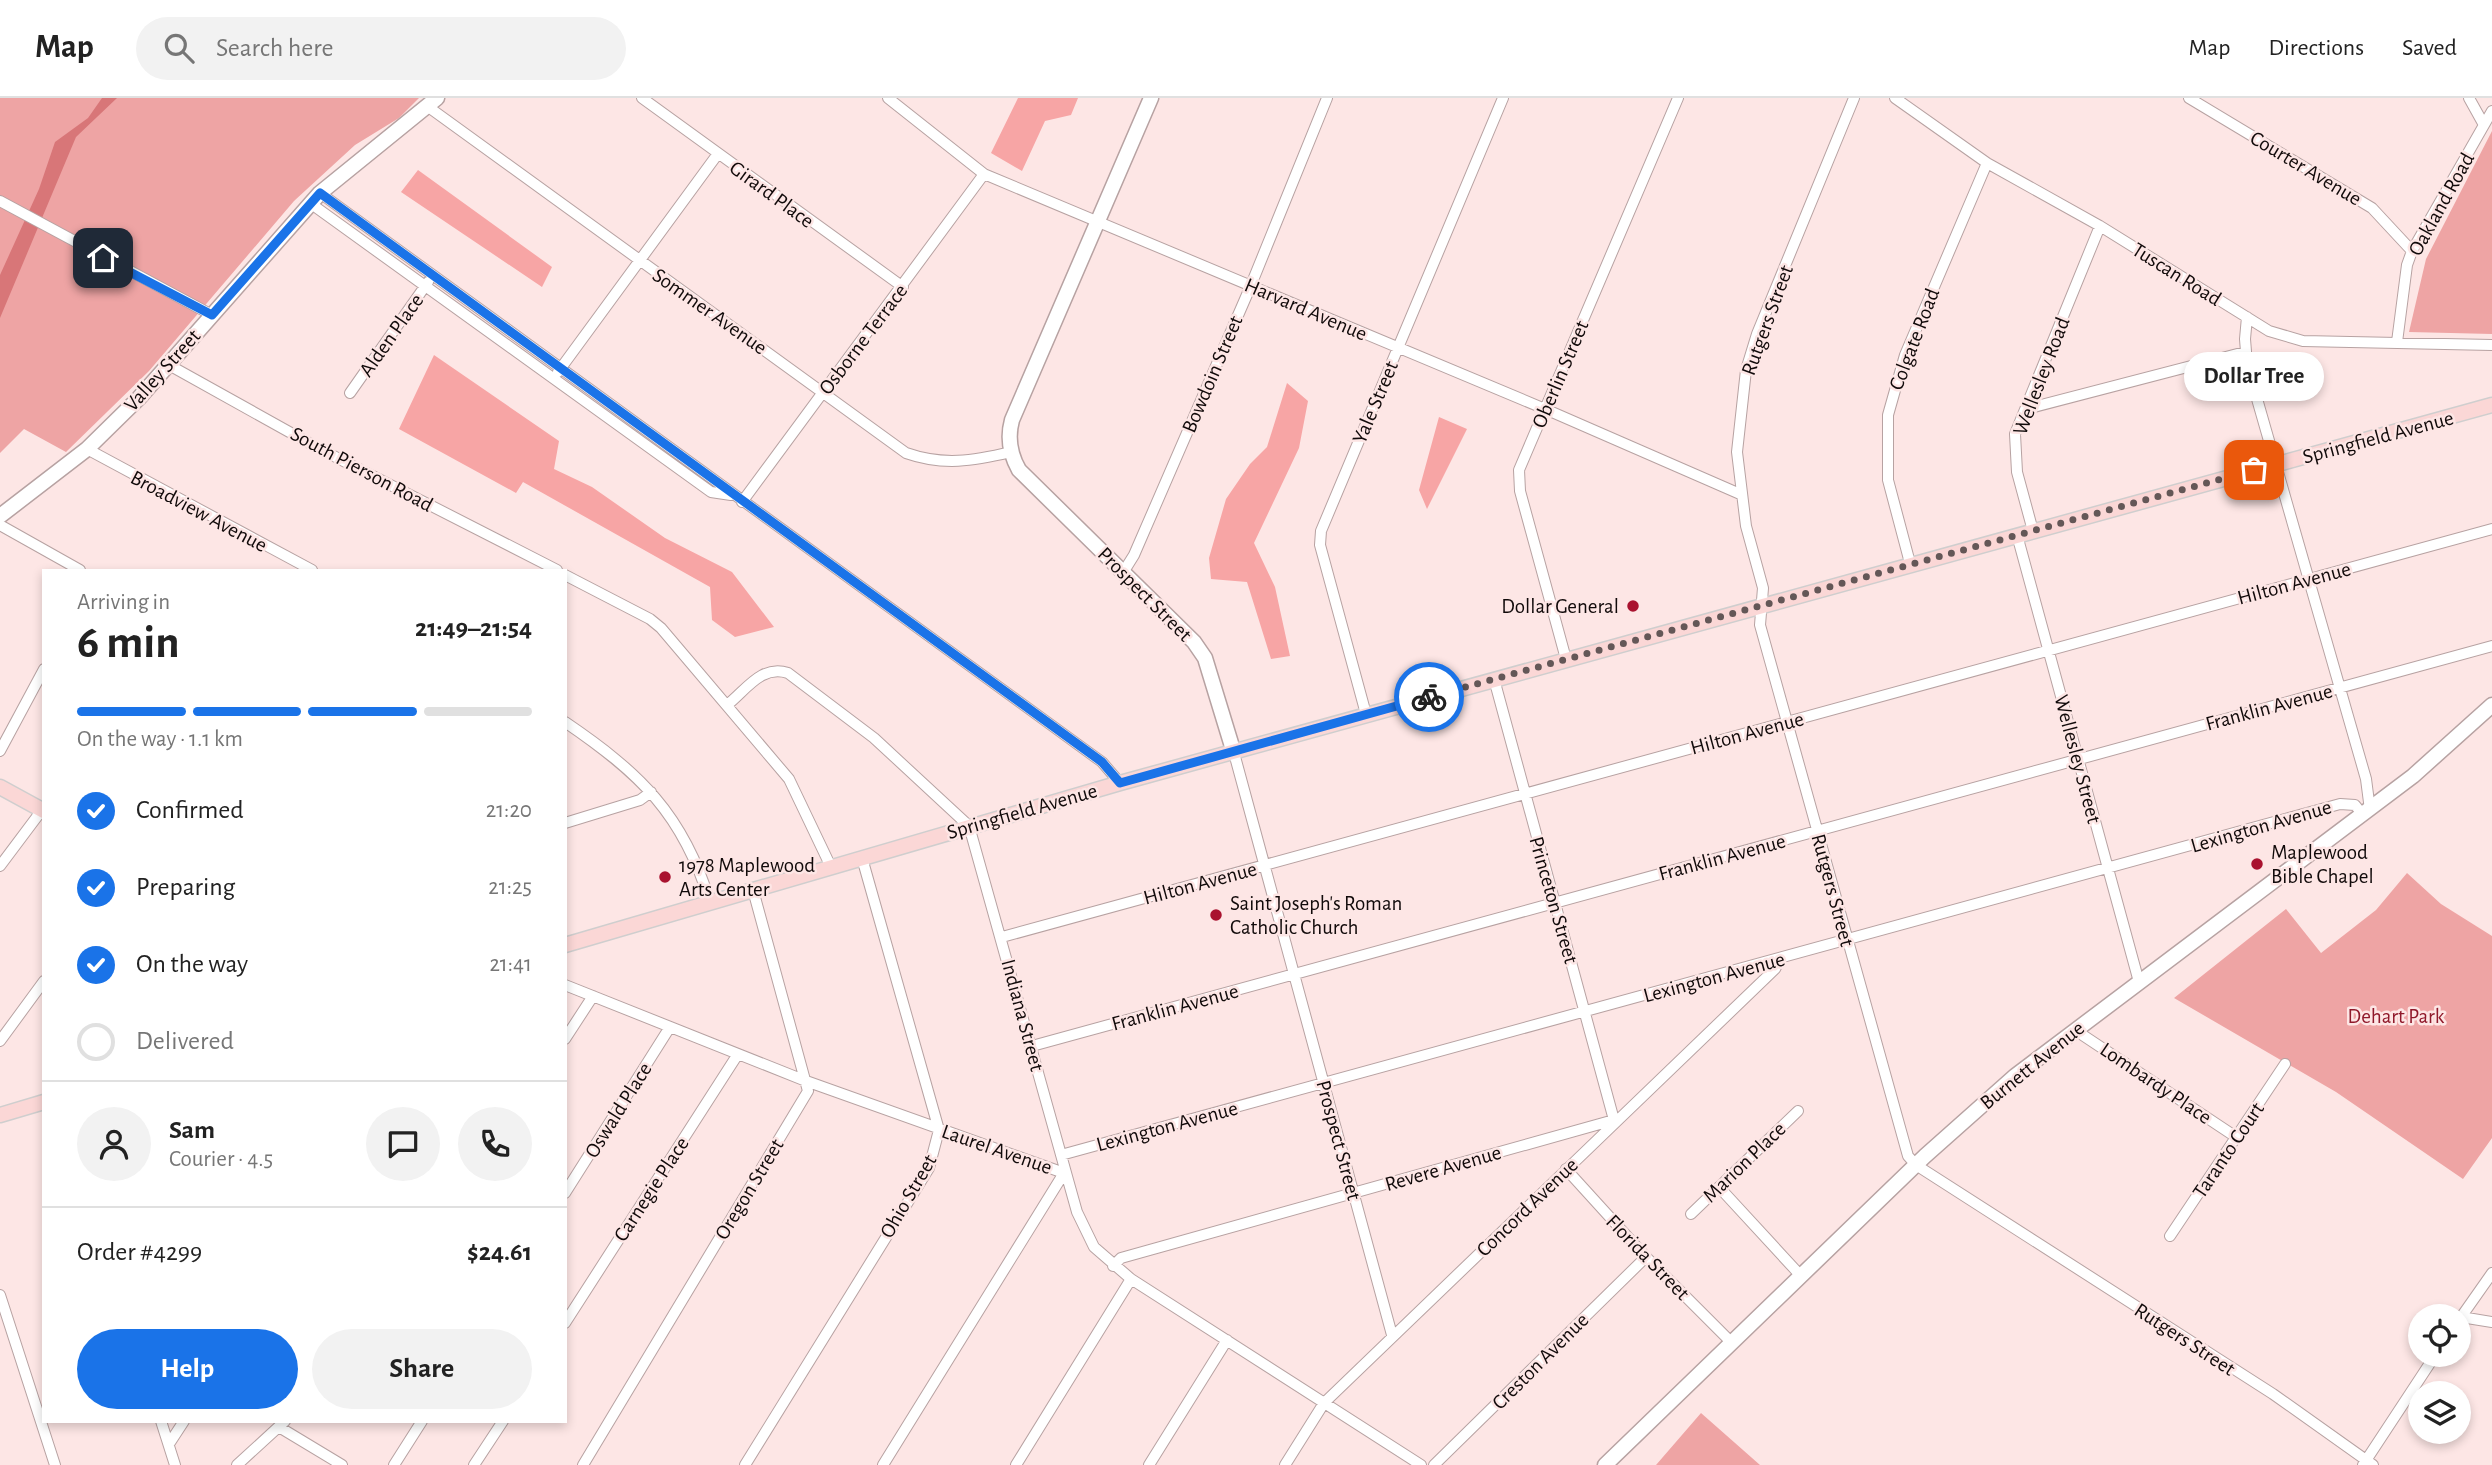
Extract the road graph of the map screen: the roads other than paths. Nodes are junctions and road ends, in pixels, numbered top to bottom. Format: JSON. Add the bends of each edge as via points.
{"nodes":[{"id":1,"x":642,"y":98,"type":"edge"},
{"id":2,"x":888,"y":98,"type":"edge"},
{"id":3,"x":1151,"y":98,"type":"edge"},
{"id":4,"x":1327,"y":98,"type":"edge"},
{"id":5,"x":1503,"y":98,"type":"edge"},
{"id":6,"x":1678,"y":98,"type":"edge"},
{"id":7,"x":1854,"y":98,"type":"edge"},
{"id":8,"x":1896,"y":98,"type":"edge"},
{"id":9,"x":2189,"y":98,"type":"edge"},
{"id":10,"x":2469,"y":98,"type":"edge"},
{"id":11,"x":432,"y":102,"type":"edge"},
{"id":12,"x":2492,"y":111,"type":"edge"},
{"id":13,"x":2484,"y":125,"type":"junction"},
{"id":14,"x":717,"y":155,"type":"junction"},
{"id":15,"x":1987,"y":163,"type":"junction"},
{"id":16,"x":984,"y":174,"type":"junction"},
{"id":17,"x":315,"y":198,"type":"junction"},
{"id":18,"x":0,"y":201,"type":"edge"},
{"id":19,"x":1099,"y":222,"type":"junction"},
{"id":20,"x":2101,"y":226,"type":"junction"},
{"id":21,"x":2412,"y":251,"type":"junction"},
{"id":22,"x":639,"y":260,"type":"junction"},
{"id":23,"x":429,"y":281,"type":"junction"},
{"id":24,"x":1250,"y":286,"type":"junction"},
{"id":25,"x":903,"y":287,"type":"junction"},
{"id":26,"x":212,"y":315,"type":"junction"},
{"id":27,"x":2247,"y":317,"type":"junction"},
{"id":28,"x":2397,"y":342,"type":"junction"},
{"id":29,"x":2492,"y":345,"type":"edge"},
{"id":30,"x":1398,"y":348,"type":"junction"},
{"id":31,"x":2245,"y":352,"type":"junction"},
{"id":32,"x":169,"y":365,"type":"junction"},
{"id":33,"x":557,"y":373,"type":"junction"},
{"id":34,"x":823,"y":391,"type":"junction"},
{"id":35,"x":350,"y":393,"type":"dead end"},
{"id":36,"x":2492,"y":405,"type":"edge"},
{"id":37,"x":1545,"y":409,"type":"junction"},
{"id":38,"x":2026,"y":409,"type":"junction"},
{"id":39,"x":87,"y":449,"type":"junction"},
{"id":40,"x":1011,"y":452,"type":"junction"},
{"id":41,"x":2278,"y":464,"type":"junction"},
{"id":42,"x":1740,"y":494,"type":"junction"},
{"id":43,"x":742,"y":502,"type":"junction"},
{"id":44,"x":0,"y":516,"type":"edge"},
{"id":45,"x":0,"y":525,"type":"edge"},
{"id":46,"x":2492,"y":529,"type":"edge"},
{"id":47,"x":2033,"y":531,"type":"junction"},
{"id":48,"x":2017,"y":535,"type":"junction"},
{"id":49,"x":1910,"y":564,"type":"junction"},
{"id":50,"x":78,"y":569,"type":"edge"},
{"id":51,"x":310,"y":569,"type":"edge"},
{"id":52,"x":555,"y":569,"type":"edge"},
{"id":53,"x":1124,"y":571,"type":"junction"},
{"id":54,"x":567,"y":576,"type":"edge"},
{"id":55,"x":2309,"y":579,"type":"junction"},
{"id":56,"x":1762,"y":606,"type":"junction"},
{"id":57,"x":2492,"y":646,"type":"edge"},
{"id":58,"x":2047,"y":650,"type":"junction"},
{"id":59,"x":1566,"y":659,"type":"junction"},
{"id":60,"x":42,"y":673,"type":"edge"},
{"id":61,"x":1494,"y":679,"type":"junction"},
{"id":62,"x":2340,"y":688,"type":"junction"},
{"id":63,"x":727,"y":705,"type":"junction"},
{"id":64,"x":2492,"y":705,"type":"edge"},
{"id":65,"x":1366,"y":714,"type":"junction"},
{"id":66,"x":567,"y":723,"type":"edge"},
{"id":67,"x":1787,"y":723,"type":"junction"},
{"id":68,"x":0,"y":751,"type":"edge"},
{"id":69,"x":1234,"y":753,"type":"junction"},
{"id":70,"x":2079,"y":759,"type":"junction"},
{"id":71,"x":1120,"y":783,"type":"junction"},
{"id":72,"x":0,"y":787,"type":"edge"},
{"id":73,"x":651,"y":792,"type":"junction"},
{"id":74,"x":1525,"y":794,"type":"junction"},
{"id":75,"x":42,"y":810,"type":"edge"},
{"id":76,"x":42,"y":812,"type":"edge"},
{"id":77,"x":2366,"y":812,"type":"junction"},
{"id":78,"x":567,"y":822,"type":"edge"},
{"id":79,"x":969,"y":826,"type":"junction"},
{"id":80,"x":1817,"y":831,"type":"junction"},
{"id":81,"x":862,"y":858,"type":"junction"},
{"id":82,"x":1264,"y":865,"type":"junction"},
{"id":83,"x":0,"y":866,"type":"edge"},
{"id":84,"x":831,"y":867,"type":"junction"},
{"id":85,"x":2108,"y":869,"type":"junction"},
{"id":86,"x":752,"y":890,"type":"junction"},
{"id":87,"x":710,"y":902,"type":"junction"},
{"id":88,"x":1554,"y":903,"type":"junction"},
{"id":89,"x":1002,"y":937,"type":"junction"},
{"id":90,"x":1847,"y":940,"type":"junction"},
{"id":91,"x":567,"y":944,"type":"edge"},
{"id":92,"x":1780,"y":959,"type":"junction"},
{"id":93,"x":1293,"y":974,"type":"junction"},
{"id":94,"x":2138,"y":982,"type":"junction"},
{"id":95,"x":42,"y":984,"type":"edge"},
{"id":96,"x":567,"y":986,"type":"edge"},
{"id":97,"x":593,"y":996,"type":"junction"},
{"id":98,"x":1585,"y":1012,"type":"junction"},
{"id":99,"x":670,"y":1027,"type":"junction"},
{"id":100,"x":2076,"y":1030,"type":"junction"},
{"id":101,"x":567,"y":1036,"type":"edge"},
{"id":102,"x":0,"y":1041,"type":"edge"},
{"id":103,"x":1032,"y":1046,"type":"junction"},
{"id":104,"x":738,"y":1054,"type":"junction"},
{"id":105,"x":2285,"y":1064,"type":"dead end"},
{"id":106,"x":806,"y":1080,"type":"junction"},
{"id":107,"x":1324,"y":1084,"type":"junction"},
{"id":108,"x":42,"y":1103,"type":"edge"},
{"id":109,"x":1798,"y":1111,"type":"dead end"},
{"id":110,"x":0,"y":1115,"type":"edge"},
{"id":111,"x":1614,"y":1121,"type":"junction"},
{"id":112,"x":939,"y":1130,"type":"junction"},
{"id":113,"x":2236,"y":1136,"type":"junction"},
{"id":114,"x":1061,"y":1155,"type":"junction"},
{"id":115,"x":1916,"y":1165,"type":"junction"},
{"id":116,"x":1566,"y":1169,"type":"junction"},
{"id":117,"x":1065,"y":1173,"type":"junction"},
{"id":118,"x":1719,"y":1187,"type":"junction"},
{"id":119,"x":567,"y":1190,"type":"edge"},
{"id":120,"x":1353,"y":1193,"type":"junction"},
{"id":121,"x":1691,"y":1214,"type":"dead end"},
{"id":122,"x":2170,"y":1236,"type":"dead end"},
{"id":123,"x":1646,"y":1257,"type":"junction"},
{"id":124,"x":1113,"y":1266,"type":"junction"},
{"id":125,"x":2492,"y":1273,"type":"edge"},
{"id":126,"x":1801,"y":1276,"type":"junction"},
{"id":127,"x":1131,"y":1279,"type":"junction"},
{"id":128,"x":0,"y":1295,"type":"edge"},
{"id":129,"x":2470,"y":1304,"type":"edge"},
{"id":130,"x":2471,"y":1319,"type":"edge"},
{"id":131,"x":567,"y":1320,"type":"edge"},
{"id":132,"x":2492,"y":1322,"type":"edge"},
{"id":133,"x":1392,"y":1335,"type":"junction"},
{"id":134,"x":1227,"y":1340,"type":"junction"},
{"id":135,"x":1732,"y":1343,"type":"junction"},
{"id":136,"x":2428,"y":1367,"type":"edge"},
{"id":137,"x":1324,"y":1403,"type":"junction"},
{"id":138,"x":162,"y":1423,"type":"edge"},
{"id":139,"x":183,"y":1423,"type":"edge"},
{"id":140,"x":421,"y":1423,"type":"edge"},
{"id":141,"x":502,"y":1423,"type":"edge"},
{"id":142,"x":282,"y":1424,"type":"edge"},
{"id":143,"x":169,"y":1444,"type":"junction"},
{"id":144,"x":2367,"y":1463,"type":"edge"},
{"id":145,"x":55,"y":1465,"type":"edge"},
{"id":146,"x":175,"y":1465,"type":"edge"},
{"id":147,"x":237,"y":1465,"type":"edge"},
{"id":148,"x":342,"y":1465,"type":"edge"},
{"id":149,"x":394,"y":1465,"type":"edge"},
{"id":150,"x":474,"y":1465,"type":"edge"},
{"id":151,"x":583,"y":1465,"type":"edge"},
{"id":152,"x":745,"y":1465,"type":"edge"},
{"id":153,"x":883,"y":1465,"type":"edge"},
{"id":154,"x":1016,"y":1465,"type":"edge"},
{"id":155,"x":1149,"y":1465,"type":"edge"},
{"id":156,"x":1285,"y":1465,"type":"edge"},
{"id":157,"x":1421,"y":1465,"type":"edge"},
{"id":158,"x":1434,"y":1465,"type":"edge"},
{"id":159,"x":1605,"y":1465,"type":"edge"}],
"edges":[{"from":1,"to":14,"type":"street","name":"Girard Place"},
{"from":2,"to":16,"type":"street","name":"Harvard Avenue"},
{"from":3,"to":19,"type":"street"},
{"from":4,"to":24,"type":"street","name":"Bowdoin Street"},
{"from":5,"to":30,"type":"street","name":"Yale Street"},
{"from":6,"to":37,"type":"street","name":"Oberlin Street"},
{"from":7,"to":42,"type":"street","name":"Rutgers Street","via":[[1746,370],[1737,452]]},
{"from":8,"to":15,"type":"street","name":"Tuscan Road"},
{"from":9,"to":21,"type":"street","name":"Courter Avenue","via":[[2372,208]]},
{"from":10,"to":13,"type":"street"},
{"from":11,"to":17,"type":"street","name":"Valley Street"},
{"from":11,"to":22,"type":"street","name":"Sommer Avenue"},
{"from":12,"to":13,"type":"street","name":"Oakland Road"},
{"from":13,"to":21,"type":"street","name":"Oakland Road"},
{"from":14,"to":22,"type":"street"},
{"from":14,"to":25,"type":"street","name":"Girard Place"},
{"from":15,"to":20,"type":"street","name":"Tuscan Road"},
{"from":15,"to":49,"type":"street","name":"Colgate Road","via":[[1905,355],[1888,415],[1888,480]]},
{"from":16,"to":19,"type":"street","name":"Harvard Avenue"},
{"from":16,"to":25,"type":"street","name":"Osborne Terrace"},
{"from":17,"to":23,"type":"street"},
{"from":17,"to":26,"type":"street","name":"Valley Street"},
{"from":18,"to":26,"type":"street"},
{"from":19,"to":24,"type":"street","name":"Harvard Avenue"},
{"from":19,"to":40,"type":"street","via":[[1012,420]]},
{"from":20,"to":27,"type":"street","name":"Tuscan Road"},
{"from":20,"to":38,"type":"street","name":"Wellesley Road"},
{"from":21,"to":28,"type":"street","name":"Oakland Road"},
{"from":22,"to":33,"type":"street"},
{"from":22,"to":34,"type":"street","name":"Sommer Avenue"},
{"from":23,"to":33,"type":"street"},
{"from":23,"to":35,"type":"street","name":"Alden Place"},
{"from":24,"to":30,"type":"street","name":"Harvard Avenue"},
{"from":24,"to":53,"type":"street","name":"Bowdoin Street"},
{"from":25,"to":34,"type":"street","name":"Osborne Terrace"},
{"from":26,"to":32,"type":"street","name":"Valley Street"},
{"from":27,"to":28,"type":"street","name":"Tuscan Road","via":[[2278,335],[2303,341]]},
{"from":27,"to":31,"type":"street"},
{"from":28,"to":29,"type":"street","name":"Tuscan Road"},
{"from":30,"to":37,"type":"street","name":"Harvard Avenue"},
{"from":30,"to":65,"type":"street","name":"Yale Street","via":[[1321,531],[1320,545]]},
{"from":31,"to":38,"type":"street"},
{"from":31,"to":41,"type":"street"},
{"from":32,"to":39,"type":"street","name":"Valley Street"},
{"from":32,"to":52,"type":"street","name":"South Pierson Road"},
{"from":33,"to":43,"type":"street"},
{"from":34,"to":40,"type":"street","name":"Sommer Avenue","via":[[906,453],[929,461],[956,463]]},
{"from":34,"to":43,"type":"street","name":"Osborne Terrace"},
{"from":36,"to":41,"type":"main road","name":"Springfield Avenue"},
{"from":37,"to":42,"type":"street","name":"Harvard Avenue"},
{"from":37,"to":59,"type":"street","name":"Oberlin Street","via":[[1519,470],[1520,491]]},
{"from":38,"to":47,"type":"street","name":"Wellesley Road","via":[[2014,448]]},
{"from":39,"to":44,"type":"street","name":"Valley Street"},
{"from":39,"to":51,"type":"street","name":"Broadview Avenue"},
{"from":40,"to":53,"type":"street","name":"Prospect Street","via":[[1019,470]]},
{"from":41,"to":47,"type":"main road","name":"Springfield Avenue"},
{"from":41,"to":55,"type":"street"},
{"from":42,"to":56,"type":"street","name":"Rutgers Street","via":[[1763,588]]},
{"from":43,"to":71,"type":"street","via":[[1102,762]]},
{"from":45,"to":50,"type":"street"},
{"from":46,"to":55,"type":"street","name":"Hilton Avenue"},
{"from":47,"to":48,"type":"main road","name":"Springfield Avenue"},
{"from":48,"to":49,"type":"main road","name":"Springfield Avenue"},
{"from":48,"to":58,"type":"street","name":"Wellesley Street"},
{"from":49,"to":56,"type":"main road","name":"Springfield Avenue"},
{"from":53,"to":69,"type":"street","name":"Prospect Street","via":[[1205,658]]},
{"from":54,"to":63,"type":"street","via":[[650,619]]},
{"from":55,"to":58,"type":"street","name":"Hilton Avenue"},
{"from":55,"to":62,"type":"street"},
{"from":56,"to":59,"type":"main road","name":"Springfield Avenue"},
{"from":56,"to":67,"type":"street","name":"Rutgers Street","via":[[1760,625]]},
{"from":57,"to":62,"type":"street","name":"Franklin Avenue"},
{"from":58,"to":67,"type":"street","name":"Hilton Avenue"},
{"from":58,"to":70,"type":"street","name":"Wellesley Street"},
{"from":59,"to":61,"type":"main road","name":"Springfield Avenue"},
{"from":60,"to":68,"type":"street"},
{"from":61,"to":65,"type":"main road","name":"Springfield Avenue"},
{"from":61,"to":74,"type":"street","name":"Princeton Street"},
{"from":62,"to":70,"type":"street","name":"Franklin Avenue"},
{"from":62,"to":77,"type":"street","via":[[2365,779]]},
{"from":63,"to":79,"type":"street","via":[[763,674],[788,673],[874,738]]},
{"from":63,"to":84,"type":"street","via":[[789,779]]},
{"from":64,"to":77,"type":"street","name":"Burnett Avenue"},
{"from":65,"to":69,"type":"main road","name":"Springfield Avenue"},
{"from":66,"to":73,"type":"street","via":[[617,758]]},
{"from":67,"to":74,"type":"street","name":"Hilton Avenue"},
{"from":67,"to":80,"type":"street","name":"Rutgers Street"},
{"from":69,"to":71,"type":"main road","name":"Springfield Avenue"},
{"from":69,"to":82,"type":"street","name":"Prospect Street"},
{"from":70,"to":80,"type":"street","name":"Franklin Avenue"},
{"from":70,"to":85,"type":"street","name":"Wellesley Street"},
{"from":71,"to":79,"type":"main road","name":"Springfield Avenue"},
{"from":72,"to":75,"type":"main road"},
{"from":73,"to":78,"type":"street","via":[[640,800]]},
{"from":73,"to":87,"type":"street","via":[[685,841]]},
{"from":74,"to":82,"type":"street","name":"Hilton Avenue"},
{"from":74,"to":88,"type":"street","name":"Princeton Street"},
{"from":76,"to":83,"type":"street"},
{"from":77,"to":85,"type":"street","name":"Lexington Avenue","via":[[2340,804]]},
{"from":77,"to":94,"type":"street","name":"Burnett Avenue"},
{"from":79,"to":81,"type":"main road","name":"Springfield Avenue"},
{"from":79,"to":89,"type":"street","name":"Indiana Street"},
{"from":80,"to":88,"type":"street","name":"Franklin Avenue"},
{"from":80,"to":90,"type":"street","name":"Rutgers Street"},
{"from":81,"to":84,"type":"main road","name":"Springfield Avenue"},
{"from":81,"to":112,"type":"street","name":"Ohio Street"},
{"from":82,"to":89,"type":"street","name":"Hilton Avenue"},
{"from":82,"to":93,"type":"street","name":"Prospect Street"},
{"from":84,"to":86,"type":"main road","name":"Springfield Avenue"},
{"from":85,"to":90,"type":"street","name":"Lexington Avenue"},
{"from":85,"to":94,"type":"street","name":"Wellesley Street"},
{"from":86,"to":87,"type":"main road","name":"Springfield Avenue"},
{"from":86,"to":106,"type":"street"},
{"from":87,"to":91,"type":"main road","name":"Springfield Avenue"},
{"from":88,"to":93,"type":"street","name":"Franklin Avenue"},
{"from":88,"to":98,"type":"street","name":"Princeton Street"},
{"from":89,"to":103,"type":"street","name":"Indiana Street"},
{"from":90,"to":92,"type":"street","name":"Lexington Avenue"},
{"from":90,"to":115,"type":"street","name":"Rutgers Street","via":[[1908,1156]]},
{"from":92,"to":98,"type":"street","name":"Lexington Avenue"},
{"from":92,"to":111,"type":"street","name":"Concord Avenue","via":[[1775,969]]},
{"from":93,"to":103,"type":"street","name":"Franklin Avenue"},
{"from":93,"to":107,"type":"street","name":"Prospect Street"},
{"from":94,"to":100,"type":"street","name":"Burnett Avenue"},
{"from":95,"to":102,"type":"street"},
{"from":96,"to":97,"type":"street","name":"Laurel Avenue"},
{"from":97,"to":99,"type":"street","name":"Laurel Avenue"},
{"from":97,"to":101,"type":"street"},
{"from":98,"to":107,"type":"street","name":"Lexington Avenue"},
{"from":98,"to":111,"type":"street","name":"Princeton Street"},
{"from":99,"to":104,"type":"street","name":"Laurel Avenue"},
{"from":99,"to":119,"type":"street","name":"Oswald Place"},
{"from":100,"to":113,"type":"street","name":"Lombardy Place"},
{"from":100,"to":115,"type":"street","name":"Burnett Avenue","via":[[2015,1076]]},
{"from":103,"to":114,"type":"street","name":"Indiana Street"},
{"from":104,"to":106,"type":"street","name":"Laurel Avenue"},
{"from":104,"to":131,"type":"street","name":"Carnegie Place"},
{"from":105,"to":113,"type":"street","name":"Taranto Court"},
{"from":106,"to":112,"type":"street","name":"Laurel Avenue"},
{"from":106,"to":151,"type":"street","name":"Oregon Street","via":[[808,1091]]},
{"from":107,"to":114,"type":"street","name":"Lexington Avenue"},
{"from":107,"to":120,"type":"street","name":"Prospect Street"},
{"from":108,"to":110,"type":"main road"},
{"from":109,"to":118,"type":"street","name":"Marion Place"},
{"from":111,"to":116,"type":"street","name":"Concord Avenue"},
{"from":111,"to":120,"type":"street","name":"Revere Avenue"},
{"from":112,"to":117,"type":"street","name":"Laurel Avenue"},
{"from":112,"to":152,"type":"street","name":"Ohio Street","via":[[929,1168]]},
{"from":113,"to":122,"type":"street","name":"Taranto Court"},
{"from":114,"to":117,"type":"street","name":"Indiana Street"},
{"from":115,"to":126,"type":"street","name":"Burnett Avenue"},
{"from":115,"to":144,"type":"street","name":"Rutgers Street","via":[[2273,1394]]},
{"from":116,"to":123,"type":"street","name":"Florida Street"},
{"from":116,"to":133,"type":"street","name":"Concord Avenue"},
{"from":117,"to":124,"type":"street","name":"Laurel Avenue","via":[[1087,1236]]},
{"from":117,"to":153,"type":"street"},
{"from":118,"to":121,"type":"street","name":"Marion Place"},
{"from":118,"to":126,"type":"street"},
{"from":120,"to":124,"type":"street","name":"Revere Avenue","via":[[1121,1258]]},
{"from":120,"to":133,"type":"street","name":"Prospect Street"},
{"from":123,"to":135,"type":"street","name":"Florida Street"},
{"from":123,"to":158,"type":"street","name":"Creston Avenue"},
{"from":124,"to":127,"type":"street","name":"Laurel Avenue"},
{"from":125,"to":129,"type":"street"},
{"from":126,"to":135,"type":"street","name":"Burnett Avenue"},
{"from":127,"to":134,"type":"street","name":"Laurel Avenue"},
{"from":127,"to":154,"type":"street"},
{"from":128,"to":145,"type":"street"},
{"from":130,"to":132,"type":"street"},
{"from":133,"to":137,"type":"street","name":"Concord Avenue"},
{"from":134,"to":137,"type":"street","name":"Laurel Avenue"},
{"from":134,"to":155,"type":"street"},
{"from":135,"to":159,"type":"street","name":"Burnett Avenue"},
{"from":136,"to":144,"type":"street"},
{"from":137,"to":156,"type":"street","name":"Concord Avenue"},
{"from":137,"to":157,"type":"street","name":"Laurel Avenue"},
{"from":138,"to":143,"type":"street"},
{"from":139,"to":143,"type":"street"},
{"from":140,"to":149,"type":"street"},
{"from":141,"to":150,"type":"street"},
{"from":142,"to":147,"type":"street"},
{"from":142,"to":148,"type":"street"},
{"from":143,"to":146,"type":"street"}]}
